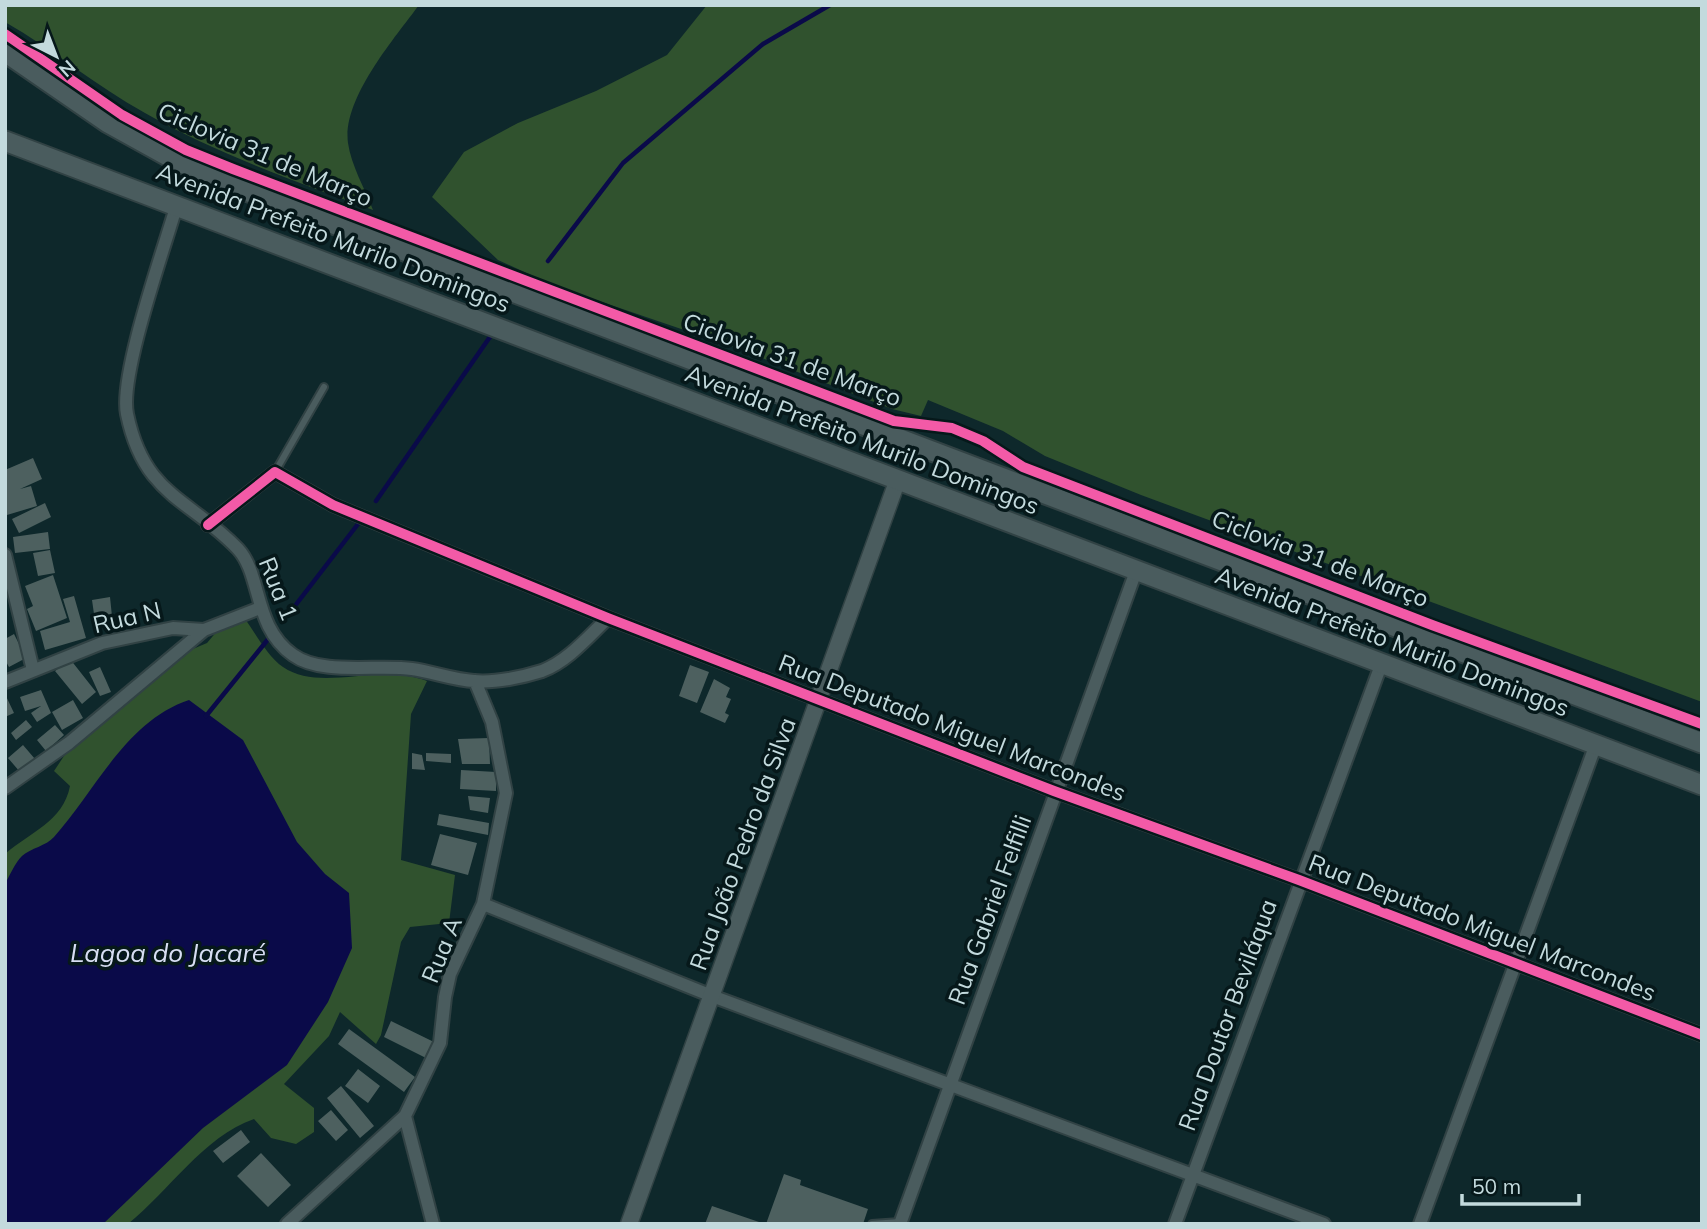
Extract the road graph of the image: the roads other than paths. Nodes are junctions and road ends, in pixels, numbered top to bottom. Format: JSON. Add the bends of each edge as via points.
{"nodes":[{"id":1,"x":5,"y":52,"type":"edge"},
{"id":2,"x":5,"y":141,"type":"edge"},
{"id":3,"x":177,"y":204,"type":"junction"},
{"id":4,"x":324,"y":387,"type":"dead end"},
{"id":5,"x":275,"y":472,"type":"junction"},
{"id":6,"x":898,"y":479,"type":"junction"},
{"id":7,"x":208,"y":525,"type":"junction"},
{"id":8,"x":5,"y":555,"type":"edge"},
{"id":9,"x":1136,"y":571,"type":"junction"},
{"id":10,"x":260,"y":608,"type":"junction"},
{"id":11,"x":608,"y":618,"type":"junction"},
{"id":12,"x":204,"y":630,"type":"junction"},
{"id":13,"x":1381,"y":664,"type":"junction"},
{"id":14,"x":33,"y":670,"type":"junction"},
{"id":15,"x":475,"y":681,"type":"junction"},
{"id":16,"x":5,"y":682,"type":"edge"},
{"id":17,"x":819,"y":698,"type":"junction"},
{"id":18,"x":1702,"y":743,"type":"edge"},
{"id":19,"x":1596,"y":744,"type":"junction"},
{"id":20,"x":1702,"y":785,"type":"edge"},
{"id":21,"x":5,"y":789,"type":"edge"},
{"id":22,"x":1054,"y":791,"type":"junction"},
{"id":23,"x":1299,"y":880,"type":"junction"},
{"id":24,"x":483,"y":904,"type":"junction"},
{"id":25,"x":1515,"y":964,"type":"junction"},
{"id":26,"x":712,"y":996,"type":"junction"},
{"id":27,"x":1702,"y":1035,"type":"edge"},
{"id":28,"x":950,"y":1085,"type":"junction"},
{"id":29,"x":405,"y":1116,"type":"junction"},
{"id":30,"x":1193,"y":1175,"type":"junction"},
{"id":31,"x":900,"y":1223,"type":"edge"},
{"id":32,"x":287,"y":1224,"type":"edge"},
{"id":33,"x":433,"y":1224,"type":"edge"},
{"id":34,"x":629,"y":1224,"type":"edge"},
{"id":35,"x":872,"y":1224,"type":"edge"},
{"id":36,"x":1175,"y":1224,"type":"edge"},
{"id":37,"x":1324,"y":1224,"type":"edge"},
{"id":38,"x":1420,"y":1224,"type":"edge"}],
"edges":[{"from":1,"to":18,"type":"main road","name":"Avenida Prefeito Murilo Domingos","via":[[108,123],[233,186]]},
{"from":2,"to":3,"type":"main road","name":"Avenida Prefeito Murilo Domingos"},
{"from":3,"to":6,"type":"main road","name":"Avenida Prefeito Murilo Domingos"},
{"from":3,"to":7,"type":"street","name":"Rua 1","via":[[127,380],[126,411],[134,443],[149,471],[167,493]]},
{"from":4,"to":5,"type":"lane"},
{"from":5,"to":7,"type":"street"},
{"from":5,"to":11,"type":"street","name":"Rua Deputado Miguel Marcondes","via":[[333,505]]},
{"from":6,"to":9,"type":"main road","name":"Avenida Prefeito Murilo Domingos"},
{"from":6,"to":17,"type":"street","name":"Rua João Pedro da Silva"},
{"from":7,"to":10,"type":"street","name":"Rua 1","via":[[239,550]]},
{"from":8,"to":14,"type":"street"},
{"from":9,"to":13,"type":"main road","name":"Avenida Prefeito Murilo Domingos"},
{"from":9,"to":22,"type":"street","name":"Rua Gabriel Felfilli"},
{"from":10,"to":12,"type":"street","name":"Rua N"},
{"from":10,"to":15,"type":"street","name":"Rua 1","via":[[271,633],[293,656],[317,665],[409,668]]},
{"from":11,"to":15,"type":"street","name":"Rua 1","via":[[574,651],[545,670]]},
{"from":11,"to":17,"type":"street","name":"Rua Deputado Miguel Marcondes"},
{"from":12,"to":14,"type":"street","name":"Rua N","via":[[173,628],[102,643]]},
{"from":12,"to":21,"type":"street","via":[[69,743]]},
{"from":13,"to":19,"type":"main road","name":"Avenida Prefeito Murilo Domingos"},
{"from":13,"to":23,"type":"street","name":"Rua Doutor Beviláqua"},
{"from":14,"to":16,"type":"street","name":"Rua N"},
{"from":15,"to":24,"type":"street","name":"Rua A","via":[[492,722],[506,793]]},
{"from":17,"to":22,"type":"street","name":"Rua Deputado Miguel Marcondes"},
{"from":17,"to":26,"type":"street","name":"Rua João Pedro da Silva"},
{"from":19,"to":20,"type":"main road","name":"Avenida Prefeito Murilo Domingos"},
{"from":19,"to":25,"type":"street"},
{"from":22,"to":23,"type":"street","name":"Rua Deputado Miguel Marcondes"},
{"from":22,"to":28,"type":"street","name":"Rua Gabriel Felfilli"},
{"from":23,"to":25,"type":"street","name":"Rua Deputado Miguel Marcondes"},
{"from":23,"to":30,"type":"street","name":"Rua Doutor Beviláqua"},
{"from":24,"to":26,"type":"street"},
{"from":24,"to":29,"type":"street","name":"Rua A","via":[[450,974],[432,1066]]},
{"from":25,"to":27,"type":"street","name":"Rua Deputado Miguel Marcondes"},
{"from":25,"to":38,"type":"street"},
{"from":26,"to":28,"type":"street"},
{"from":26,"to":34,"type":"street","name":"Rua João Pedro da Silva"},
{"from":28,"to":30,"type":"street"},
{"from":28,"to":31,"type":"street","name":"Rua Gabriel Felfilli"},
{"from":29,"to":32,"type":"street","name":"Rua A"},
{"from":29,"to":33,"type":"street"},
{"from":30,"to":36,"type":"street","name":"Rua Doutor Beviláqua"},
{"from":30,"to":37,"type":"street"},
{"from":31,"to":35,"type":"lane"}]}
